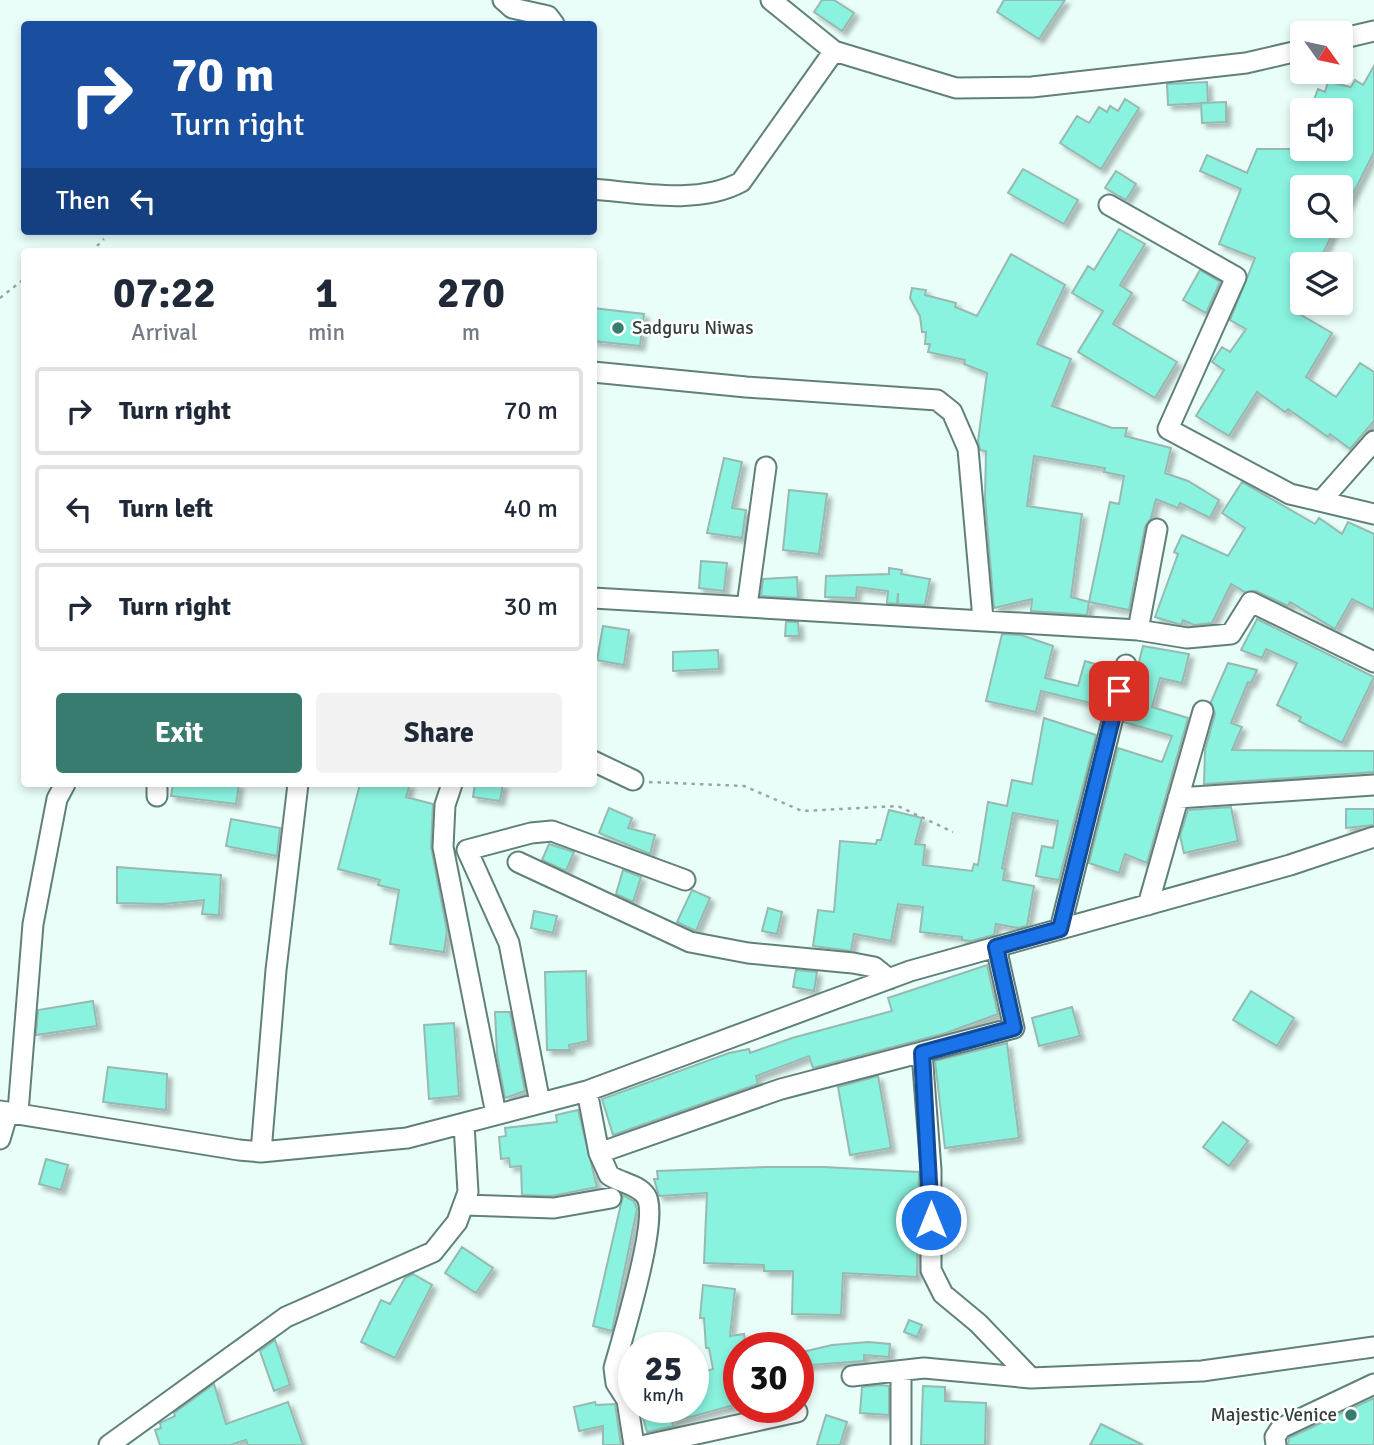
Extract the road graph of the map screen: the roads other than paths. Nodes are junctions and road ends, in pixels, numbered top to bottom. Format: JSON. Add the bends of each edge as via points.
{"nodes":[{"id":1,"x":503,"y":0,"type":"edge"},
{"id":2,"x":771,"y":0,"type":"edge"},
{"id":3,"x":552,"y":21,"type":"edge"},
{"id":4,"x":1374,"y":31,"type":"edge"},
{"id":5,"x":1353,"y":36,"type":"edge"},
{"id":6,"x":834,"y":51,"type":"junction"},
{"id":7,"x":1290,"y":53,"type":"edge"},
{"id":8,"x":597,"y":189,"type":"edge"},
{"id":9,"x":1109,"y":205,"type":"dead end"},
{"id":10,"x":597,"y":372,"type":"edge"},
{"id":11,"x":1374,"y":441,"type":"edge"},
{"id":12,"x":766,"y":467,"type":"dead end"},
{"id":13,"x":1321,"y":502,"type":"junction"},
{"id":14,"x":1374,"y":514,"type":"edge"},
{"id":15,"x":1157,"y":529,"type":"dead end"},
{"id":16,"x":597,"y":597,"type":"edge"},
{"id":17,"x":747,"y":606,"type":"junction"},
{"id":18,"x":983,"y":619,"type":"junction"},
{"id":19,"x":1139,"y":630,"type":"junction"},
{"id":20,"x":1373,"y":658,"type":"edge"},
{"id":21,"x":1126,"y":665,"type":"dead end"},
{"id":22,"x":1203,"y":711,"type":"dead end"},
{"id":23,"x":597,"y":763,"type":"edge"},
{"id":24,"x":633,"y":780,"type":"road end"},
{"id":25,"x":1374,"y":785,"type":"edge"},
{"id":26,"x":63,"y":787,"type":"edge"},
{"id":27,"x":298,"y":787,"type":"edge"},
{"id":28,"x":451,"y":787,"type":"edge"},
{"id":29,"x":1178,"y":797,"type":"junction"},
{"id":30,"x":1374,"y":836,"type":"edge"},
{"id":31,"x":518,"y":862,"type":"dead end"},
{"id":32,"x":685,"y":880,"type":"dead end"},
{"id":33,"x":1148,"y":905,"type":"junction"},
{"id":34,"x":1060,"y":929,"type":"junction"},
{"id":35,"x":996,"y":947,"type":"junction"},
{"id":36,"x":889,"y":979,"type":"junction"},
{"id":37,"x":922,"y":1053,"type":"junction"},
{"id":38,"x":587,"y":1091,"type":"junction"},
{"id":39,"x":540,"y":1103,"type":"junction"},
{"id":40,"x":9,"y":1112,"type":"edge"},
{"id":41,"x":496,"y":1114,"type":"junction"},
{"id":42,"x":464,"y":1125,"type":"junction"},
{"id":43,"x":0,"y":1139,"type":"edge"},
{"id":44,"x":261,"y":1152,"type":"junction"},
{"id":45,"x":599,"y":1153,"type":"junction"},
{"id":46,"x":611,"y":1198,"type":"dead end"},
{"id":47,"x":465,"y":1205,"type":"junction"},
{"id":48,"x":1374,"y":1347,"type":"edge"},
{"id":49,"x":901,"y":1371,"type":"junction"},
{"id":50,"x":852,"y":1376,"type":"dead end"},
{"id":51,"x":1031,"y":1378,"type":"junction"},
{"id":52,"x":1374,"y":1384,"type":"edge"},
{"id":53,"x":747,"y":1423,"type":"edge"},
{"id":54,"x":109,"y":1445,"type":"edge"},
{"id":55,"x":634,"y":1445,"type":"edge"},
{"id":56,"x":646,"y":1445,"type":"edge"},
{"id":57,"x":901,"y":1445,"type":"edge"},
{"id":58,"x":1276,"y":1445,"type":"edge"}],
"edges":[{"from":1,"to":3,"type":"street","via":[[512,8],[548,16]]},
{"from":2,"to":6,"type":"street"},
{"from":4,"to":5,"type":"street"},
{"from":6,"to":7,"type":"street","via":[[956,88],[1032,87],[1206,68]]},
{"from":6,"to":8,"type":"street","via":[[741,182],[730,188],[680,195]]},
{"from":9,"to":13,"type":"street","via":[[1236,277],[1168,429],[1290,494]]},
{"from":10,"to":18,"type":"street","via":[[946,404],[968,449]]},
{"from":11,"to":13,"type":"street"},
{"from":12,"to":17,"type":"street"},
{"from":13,"to":14,"type":"street"},
{"from":15,"to":19,"type":"street"},
{"from":16,"to":17,"type":"street"},
{"from":17,"to":18,"type":"street"},
{"from":18,"to":19,"type":"street"},
{"from":19,"to":20,"type":"street","via":[[1187,638],[1231,634],[1251,602]]},
{"from":21,"to":34,"type":"street"},
{"from":22,"to":29,"type":"street"},
{"from":23,"to":24,"type":"street"},
{"from":25,"to":29,"type":"street"},
{"from":26,"to":40,"type":"street","via":[[57,799],[33,924]]},
{"from":27,"to":44,"type":"street"},
{"from":28,"to":41,"type":"street","via":[[445,805],[443,846]]},
{"from":29,"to":33,"type":"street"},
{"from":30,"to":33,"type":"street"},
{"from":31,"to":36,"type":"street","via":[[690,942],[853,963],[874,967]]},
{"from":32,"to":39,"type":"street","via":[[552,831],[531,832],[467,850],[509,943]]},
{"from":33,"to":34,"type":"street"},
{"from":34,"to":35,"type":"street"},
{"from":35,"to":36,"type":"street"},
{"from":35,"to":37,"type":"street","via":[[1014,1028]]},
{"from":36,"to":38,"type":"street"},
{"from":37,"to":45,"type":"street","via":[[781,1089]]},
{"from":37,"to":51,"type":"street","via":[[931,1170],[931,1270],[943,1294],[978,1322]]},
{"from":38,"to":39,"type":"street"},
{"from":38,"to":45,"type":"street"},
{"from":39,"to":41,"type":"street"},
{"from":40,"to":43,"type":"street"},
{"from":40,"to":44,"type":"street"},
{"from":41,"to":42,"type":"street"},
{"from":42,"to":44,"type":"street","via":[[407,1138]]},
{"from":42,"to":47,"type":"street"},
{"from":45,"to":55,"type":"street","via":[[609,1175],[641,1190],[650,1208],[614,1368],[616,1383],[627,1400]]},
{"from":46,"to":47,"type":"street","via":[[554,1208]]},
{"from":47,"to":54,"type":"street","via":[[433,1252],[286,1317]]},
{"from":48,"to":51,"type":"street","via":[[1202,1371]]},
{"from":49,"to":50,"type":"street"},
{"from":49,"to":51,"type":"street","via":[[924,1368]]},
{"from":49,"to":57,"type":"street"},
{"from":52,"to":58,"type":"street","via":[[1281,1427]]},
{"from":53,"to":56,"type":"street"}]}
